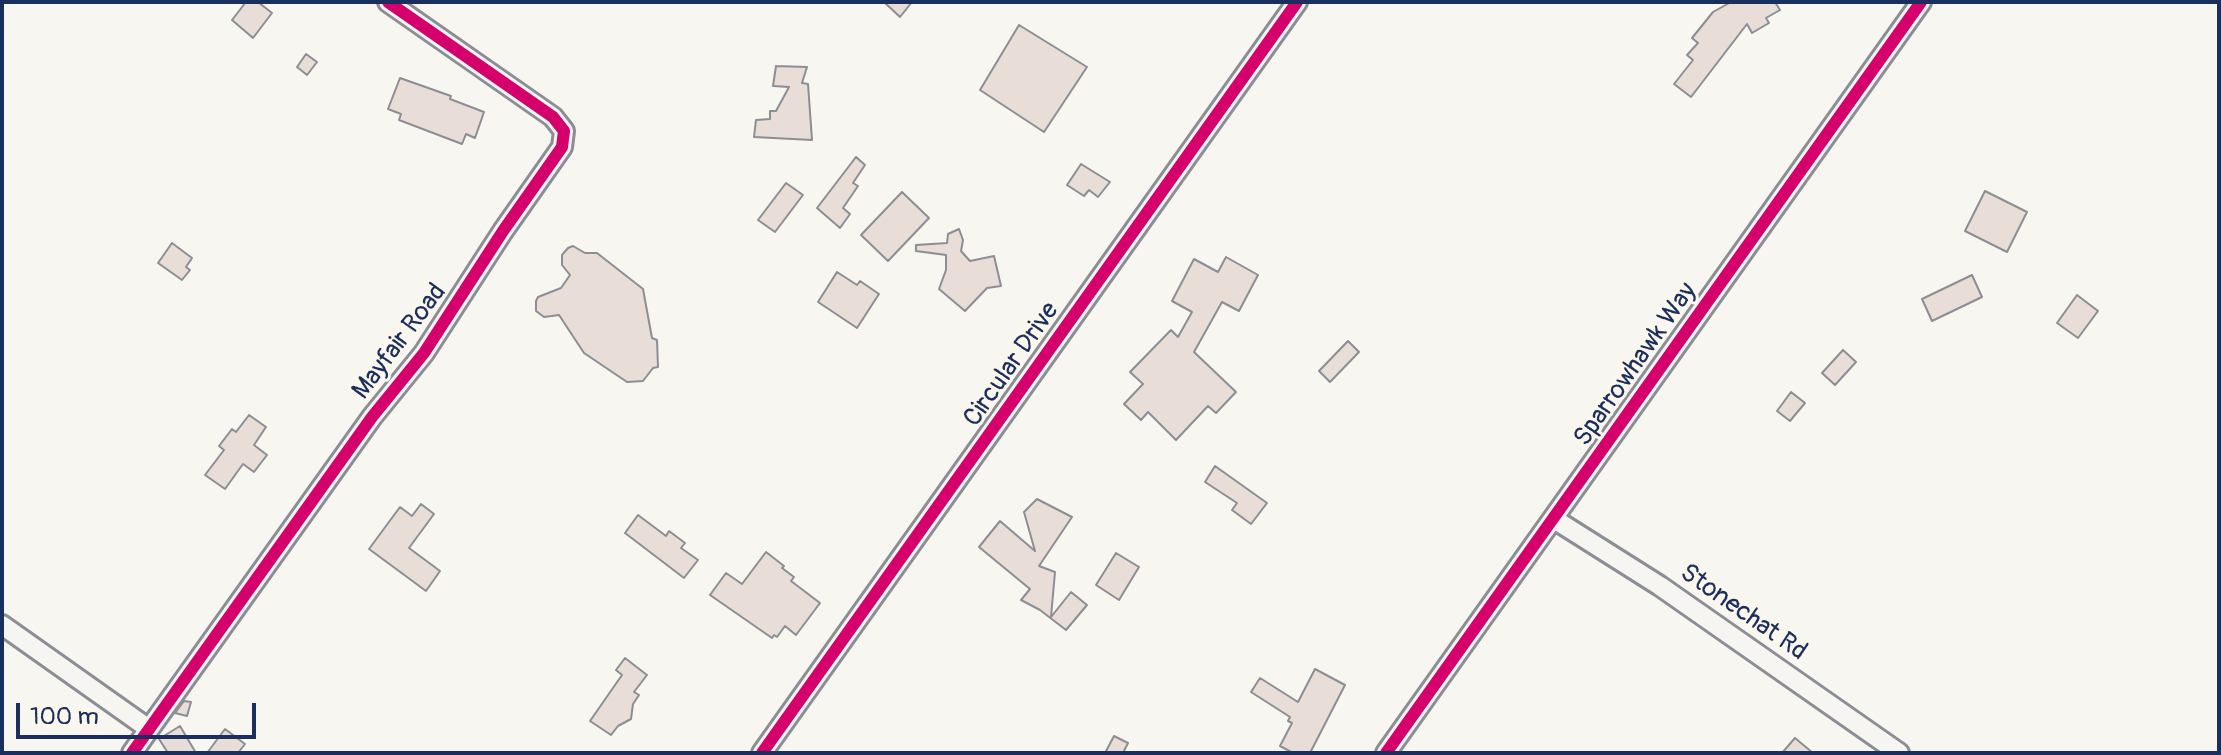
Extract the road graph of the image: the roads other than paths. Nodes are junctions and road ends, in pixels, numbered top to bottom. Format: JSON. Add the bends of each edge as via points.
{"nodes":[{"id":1,"x":388,"y":2,"type":"edge"},
{"id":2,"x":1297,"y":2,"type":"edge"},
{"id":3,"x":1921,"y":2,"type":"edge"},
{"id":4,"x":1554,"y":519,"type":"junction"},
{"id":5,"x":2,"y":625,"type":"edge"},
{"id":6,"x":149,"y":729,"type":"junction"},
{"id":7,"x":132,"y":753,"type":"edge"},
{"id":8,"x":762,"y":753,"type":"edge"},
{"id":9,"x":1386,"y":753,"type":"edge"},
{"id":10,"x":1899,"y":753,"type":"edge"}],
"edges":[{"from":1,"to":6,"type":"street","name":"Mayfair Road","via":[[543,109],[560,125],[562,147],[424,353],[372,417]]},
{"from":2,"to":8,"type":"street","name":"Circular Drive"},
{"from":3,"to":4,"type":"street","name":"Sparrowhawk Way"},
{"from":4,"to":9,"type":"street","name":"Sparrowhawk Way"},
{"from":4,"to":10,"type":"street","name":"Stonechat Rd","via":[[1660,586]]},
{"from":5,"to":6,"type":"street"},
{"from":6,"to":7,"type":"street","name":"Mayfair Road"}]}
